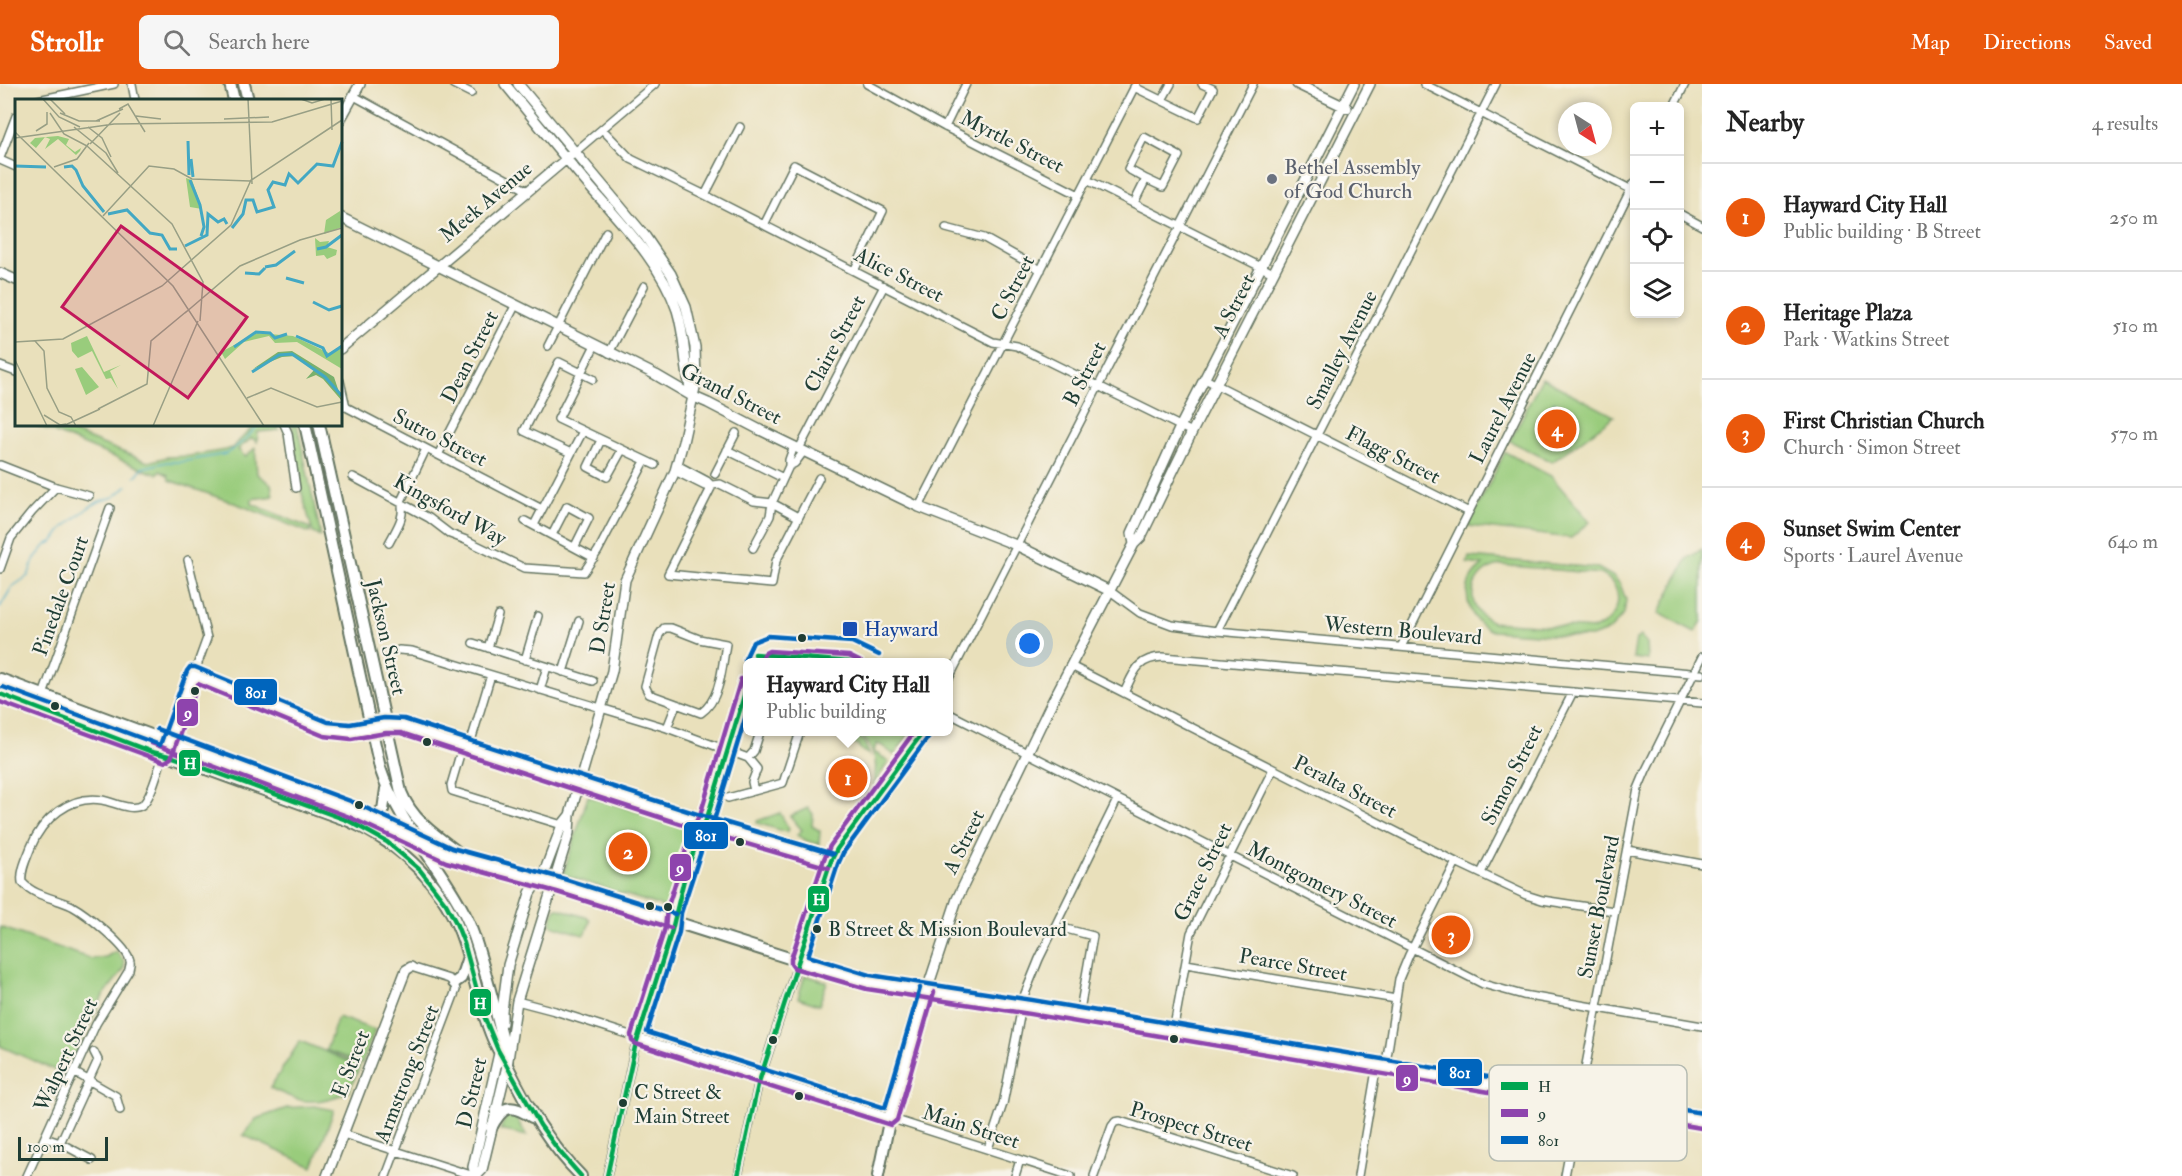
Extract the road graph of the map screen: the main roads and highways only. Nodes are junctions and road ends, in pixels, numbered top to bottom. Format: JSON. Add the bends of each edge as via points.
{"nodes":[{"id":1,"x":230,"y":84,"type":"edge"},
{"id":2,"x":244,"y":84,"type":"edge"},
{"id":3,"x":505,"y":84,"type":"edge"},
{"id":4,"x":518,"y":84,"type":"edge"},
{"id":5,"x":1297,"y":84,"type":"edge"},
{"id":6,"x":1354,"y":84,"type":"edge"},
{"id":7,"x":1370,"y":84,"type":"edge"},
{"id":8,"x":358,"y":85,"type":"edge"},
{"id":9,"x":234,"y":99,"type":"edge"},
{"id":10,"x":248,"y":99,"type":"edge"},
{"id":11,"x":1343,"y":106,"type":"junction"},
{"id":12,"x":1355,"y":112,"type":"junction"},
{"id":13,"x":342,"y":117,"type":"edge"},
{"id":14,"x":575,"y":152,"type":"junction"},
{"id":15,"x":566,"y":158,"type":"junction"},
{"id":16,"x":342,"y":218,"type":"edge"},
{"id":17,"x":438,"y":266,"type":"junction"},
{"id":18,"x":0,"y":273,"type":"edge"},
{"id":19,"x":15,"y":280,"type":"edge"},
{"id":20,"x":342,"y":347,"type":"edge"},
{"id":21,"x":692,"y":396,"type":"junction"},
{"id":22,"x":304,"y":426,"type":"edge"},
{"id":23,"x":319,"y":426,"type":"edge"},
{"id":24,"x":1134,"y":544,"type":"junction"},
{"id":25,"x":1110,"y":591,"type":"junction"},
{"id":26,"x":0,"y":679,"type":"edge"},
{"id":27,"x":0,"y":694,"type":"edge"},
{"id":28,"x":386,"y":725,"type":"junction"},
{"id":29,"x":371,"y":728,"type":"junction"},
{"id":30,"x":169,"y":742,"type":"junction"},
{"id":31,"x":164,"y":755,"type":"junction"},
{"id":32,"x":386,"y":786,"type":"junction"},
{"id":33,"x":570,"y":815,"type":"junction"},
{"id":34,"x":365,"y":816,"type":"junction"},
{"id":35,"x":419,"y":842,"type":"junction"},
{"id":36,"x":474,"y":863,"type":"junction"},
{"id":37,"x":539,"y":880,"type":"junction"},
{"id":38,"x":553,"y":884,"type":"junction"},
{"id":39,"x":468,"y":957,"type":"junction"},
{"id":40,"x":411,"y":967,"type":"road end"},
{"id":41,"x":454,"y":983,"type":"road end"},
{"id":42,"x":927,"y":990,"type":"junction"},
{"id":43,"x":502,"y":1031,"type":"junction"},
{"id":44,"x":499,"y":1053,"type":"junction"},
{"id":45,"x":507,"y":1066,"type":"junction"},
{"id":46,"x":1489,"y":1085,"type":"edge"},
{"id":47,"x":1687,"y":1118,"type":"edge"},
{"id":48,"x":535,"y":1119,"type":"junction"},
{"id":49,"x":1702,"y":1121,"type":"edge"},
{"id":50,"x":491,"y":1128,"type":"junction"},
{"id":51,"x":327,"y":1176,"type":"edge"},
{"id":52,"x":476,"y":1176,"type":"edge"},
{"id":53,"x":582,"y":1176,"type":"edge"},
{"id":54,"x":878,"y":1176,"type":"edge"}],
"edges":[{"from":1,"to":9,"type":"main road"},
{"from":2,"to":10,"type":"main road"},
{"from":3,"to":15,"type":"main road","name":"D Street"},
{"from":4,"to":14,"type":"main road","name":"D Street"},
{"from":5,"to":11,"type":"main road"},
{"from":6,"to":11,"type":"main road","name":"A Street"},
{"from":7,"to":12,"type":"main road","name":"A Street"},
{"from":8,"to":13,"type":"main road"},
{"from":11,"to":12,"type":"main road"},
{"from":11,"to":24,"type":"main road","name":"A Street","via":[[1180,427],[1132,533]]},
{"from":12,"to":24,"type":"main road","name":"A Street","via":[[1141,537]]},
{"from":14,"to":15,"type":"main road","name":"Meek Avenue"},
{"from":14,"to":21,"type":"main road","name":"D Street","via":[[645,236],[671,274],[686,307],[695,347],[696,383]]},
{"from":15,"to":17,"type":"main road","name":"Meek Avenue"},
{"from":15,"to":21,"type":"main road","name":"D Street","via":[[663,278],[679,319]]},
{"from":16,"to":17,"type":"main road","name":"Grand Street"},
{"from":17,"to":20,"type":"main road","name":"Meek Avenue"},
{"from":17,"to":21,"type":"main road","name":"Grand Street"},
{"from":18,"to":19,"type":"main road"},
{"from":21,"to":25,"type":"main road","name":"Grand Street","via":[[920,507],[1016,545]]},
{"from":21,"to":33,"type":"main road","name":"D Street","via":[[676,468],[626,580],[613,670]]},
{"from":22,"to":29,"type":"main road","name":"Jackson Street"},
{"from":23,"to":28,"type":"main road","name":"Jackson Street"},
{"from":24,"to":25,"type":"main road","name":"A Street"},
{"from":25,"to":42,"type":"main road","name":"A Street","via":[[957,899]]},
{"from":26,"to":30,"type":"main road"},
{"from":27,"to":31,"type":"main road"},
{"from":28,"to":29,"type":"main road"},
{"from":28,"to":36,"type":"main road","name":"Jackson Street","via":[[399,786],[410,809],[428,829]]},
{"from":29,"to":30,"type":"main road","via":[[350,732],[326,729],[194,674]]},
{"from":29,"to":32,"type":"main road","name":"Jackson Street"},
{"from":30,"to":31,"type":"main road"},
{"from":30,"to":34,"type":"main road"},
{"from":31,"to":39,"type":"main road","via":[[349,821],[375,834],[421,871],[440,895],[456,923]]},
{"from":32,"to":34,"type":"main road","via":[[384,809]]},
{"from":32,"to":35,"type":"main road","name":"Jackson Street"},
{"from":33,"to":37,"type":"main road","name":"D Street"},
{"from":33,"to":38,"type":"main road","name":"D Street","via":[[569,833]]},
{"from":34,"to":35,"type":"main road"},
{"from":35,"to":36,"type":"main road"},
{"from":35,"to":43,"type":"main road","name":"Jackson Street","via":[[468,920]]},
{"from":36,"to":37,"type":"main road"},
{"from":37,"to":38,"type":"main road"},
{"from":37,"to":43,"type":"main road","name":"D Street","via":[[531,889],[509,960]]},
{"from":38,"to":42,"type":"main road","via":[[858,980]]},
{"from":38,"to":45,"type":"main road","name":"D Street","via":[[517,1000]]},
{"from":39,"to":41,"type":"main road","via":[[461,978]]},
{"from":39,"to":44,"type":"main road"},
{"from":40,"to":51,"type":"main road","name":"E Street","via":[[406,970]]},
{"from":42,"to":46,"type":"main road"},
{"from":42,"to":54,"type":"main road","name":"A Street","via":[[890,1118]]},
{"from":43,"to":44,"type":"main road","name":"D Street"},
{"from":43,"to":45,"type":"main road","name":"Jackson Street"},
{"from":44,"to":45,"type":"main road"},
{"from":44,"to":52,"type":"main road","name":"D Street","via":[[473,1167]]},
{"from":45,"to":48,"type":"main road"},
{"from":45,"to":50,"type":"main road","name":"D Street"},
{"from":47,"to":49,"type":"main road"},
{"from":48,"to":50,"type":"main road","via":[[520,1109],[508,1108],[497,1116]]},
{"from":48,"to":53,"type":"main road"},
{"from":50,"to":52,"type":"main road","name":"D Street","via":[[482,1170]]}]}
